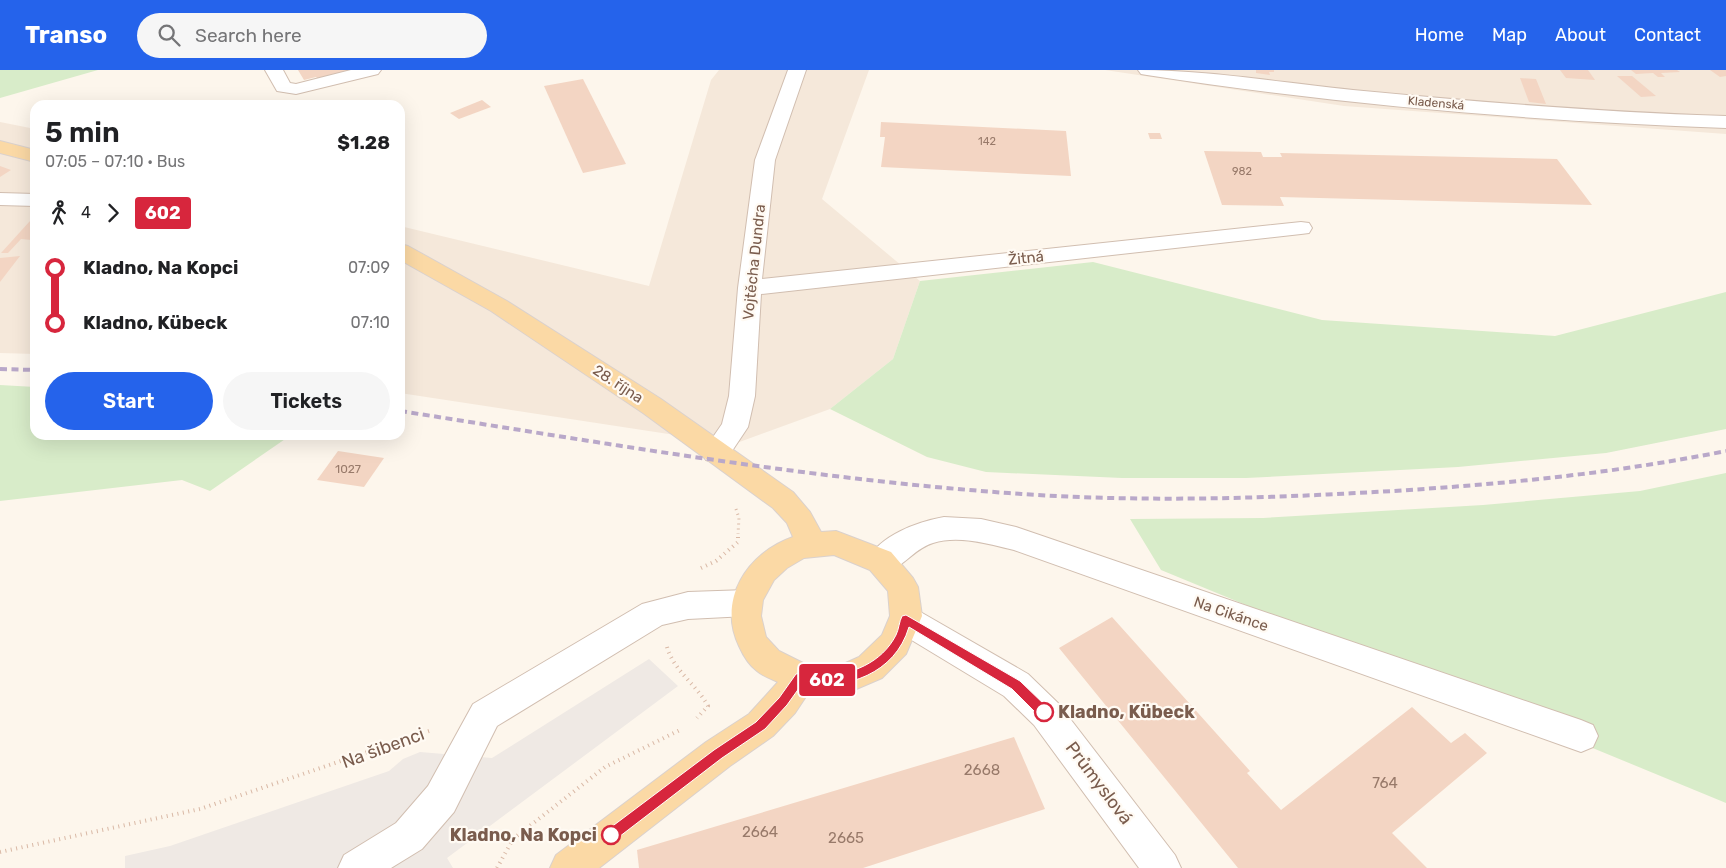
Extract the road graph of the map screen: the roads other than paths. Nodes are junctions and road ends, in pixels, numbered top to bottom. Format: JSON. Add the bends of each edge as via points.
{"nodes":[{"id":1,"x":274,"y":70,"type":"edge"},
{"id":2,"x":372,"y":70,"type":"edge"},
{"id":3,"x":798,"y":70,"type":"edge"},
{"id":4,"x":1147,"y":70,"type":"edge"},
{"id":5,"x":1726,"y":122,"type":"edge"},
{"id":6,"x":0,"y":147,"type":"edge"},
{"id":7,"x":30,"y":155,"type":"edge"},
{"id":8,"x":0,"y":199,"type":"edge"},
{"id":9,"x":30,"y":200,"type":"edge"},
{"id":10,"x":1301,"y":228,"type":"dead end"},
{"id":11,"x":405,"y":254,"type":"edge"},
{"id":12,"x":750,"y":288,"type":"junction"},
{"id":13,"x":716,"y":453,"type":"junction"},
{"id":14,"x":810,"y":544,"type":"junction"},
{"id":15,"x":882,"y":561,"type":"junction"},
{"id":16,"x":747,"y":603,"type":"junction"},
{"id":17,"x":906,"y":620,"type":"junction"},
{"id":18,"x":800,"y":678,"type":"junction"},
{"id":19,"x":1581,"y":736,"type":"dead end"},
{"id":20,"x":588,"y":861,"type":"edge"},
{"id":21,"x":357,"y":868,"type":"edge"},
{"id":22,"x":1162,"y":868,"type":"edge"}],
"edges":[{"from":1,"to":2,"type":"street","via":[[283,87],[296,89]]},
{"from":3,"to":12,"type":"street","name":"Vojtěcha Dundra","via":[[765,160]]},
{"from":4,"to":5,"type":"street","name":"Kladenská","via":[[1314,92],[1476,107]]},
{"from":6,"to":7,"type":"main road"},
{"from":8,"to":9,"type":"street"},
{"from":10,"to":12,"type":"street","name":"Žitná"},
{"from":11,"to":13,"type":"main road","name":"28. října","via":[[499,306],[652,406]]},
{"from":12,"to":13,"type":"street","name":"Vojtěcha Dundra","via":[[742,396],[735,427]]},
{"from":13,"to":14,"type":"main road","name":"28. října","via":[[784,500],[797,514]]},
{"from":14,"to":15,"type":"main road","via":[[836,543],[861,548]]},
{"from":14,"to":16,"type":"main road","via":[[786,553],[764,569],[754,582]]},
{"from":15,"to":17,"type":"main road","via":[[899,581]]},
{"from":15,"to":19,"type":"street","name":"Na Cikánce","via":[[919,535],[937,530],[986,531]]},
{"from":16,"to":18,"type":"main road","via":[[746,622],[755,646],[774,665]]},
{"from":16,"to":21,"type":"street","via":[[696,603],[653,614],[486,715],[441,798],[409,836]]},
{"from":17,"to":18,"type":"main road","via":[[891,652],[877,665],[841,680]]},
{"from":17,"to":22,"type":"street","name":"Průmyslová","via":[[1016,685],[1046,714]]},
{"from":18,"to":20,"type":"main road","via":[[761,726],[718,754]]}]}
